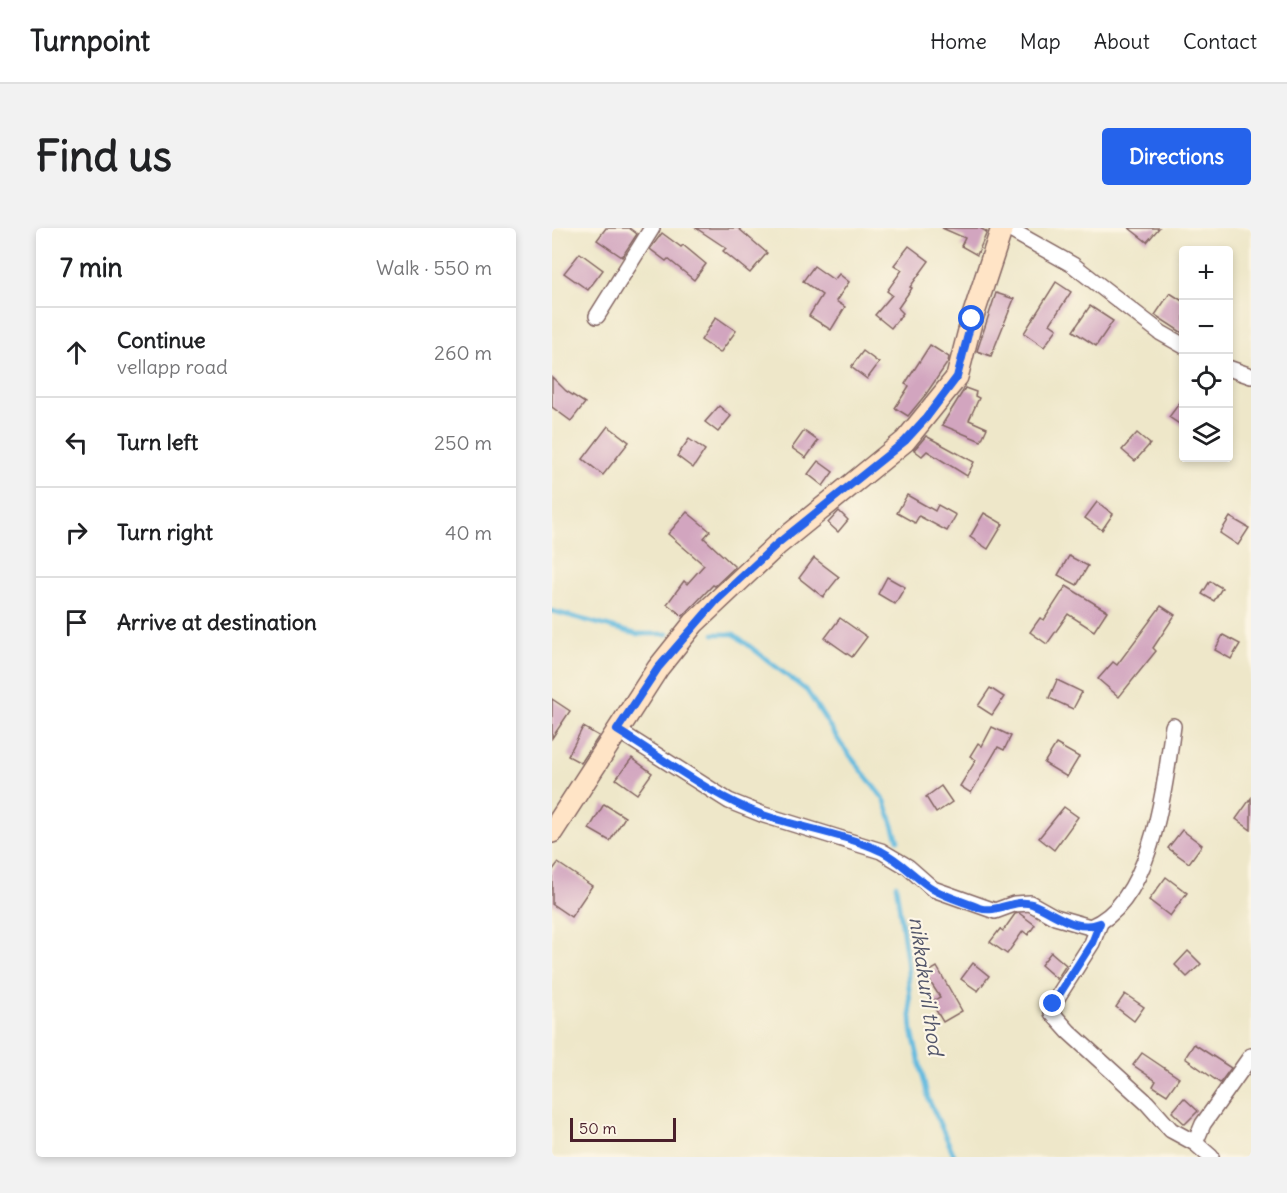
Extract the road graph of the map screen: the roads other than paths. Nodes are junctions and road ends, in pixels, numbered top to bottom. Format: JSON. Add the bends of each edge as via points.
{"nodes":[{"id":1,"x":652,"y":228,"type":"edge"},
{"id":2,"x":1002,"y":228,"type":"edge"},
{"id":3,"x":1007,"y":228,"type":"edge"},
{"id":4,"x":597,"y":316,"type":"dead end"},
{"id":5,"x":1179,"y":343,"type":"edge"},
{"id":6,"x":1233,"y":370,"type":"edge"},
{"id":7,"x":1251,"y":376,"type":"edge"},
{"id":8,"x":1173,"y":726,"type":"dead end"},
{"id":9,"x":617,"y":730,"type":"junction"},
{"id":10,"x":553,"y":828,"type":"edge"},
{"id":11,"x":1100,"y":923,"type":"junction"},
{"id":12,"x":1251,"y":1056,"type":"edge"},
{"id":13,"x":1195,"y":1143,"type":"junction"},
{"id":14,"x":1211,"y":1157,"type":"edge"}],
"edges":[{"from":1,"to":4,"type":"street"},
{"from":2,"to":9,"type":"main road","via":[[957,377],[951,385],[905,441],[777,544],[694,623]]},
{"from":3,"to":5,"type":"street","via":[[1073,265]]},
{"from":6,"to":7,"type":"street"},
{"from":8,"to":11,"type":"street","via":[[1152,837],[1130,892],[1114,913]]},
{"from":9,"to":10,"type":"main road"},
{"from":9,"to":11,"type":"street","via":[[729,801],[881,851],[908,867],[933,889],[988,910],[1030,903],[1076,924],[1090,927]]},
{"from":11,"to":13,"type":"street","via":[[1092,943],[1053,1004],[1052,1013],[1171,1130]]},
{"from":12,"to":13,"type":"street","via":[[1203,1124]]},
{"from":13,"to":14,"type":"street"}]}
